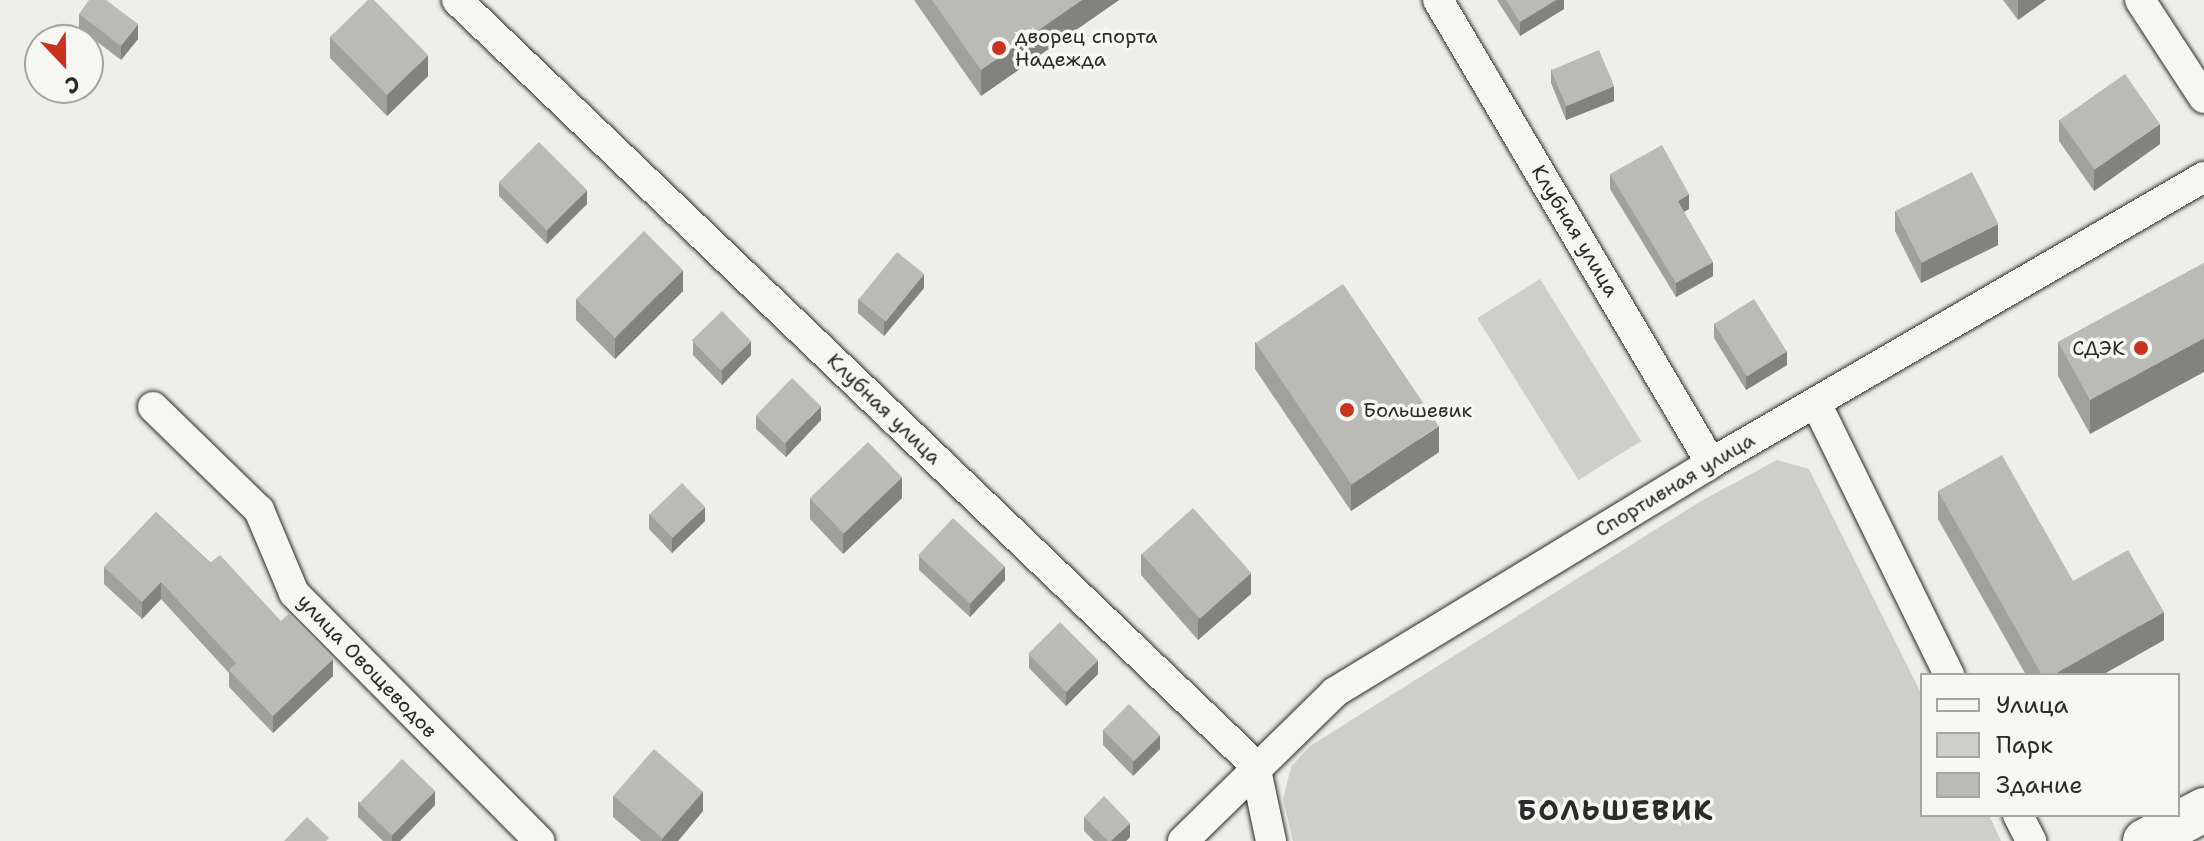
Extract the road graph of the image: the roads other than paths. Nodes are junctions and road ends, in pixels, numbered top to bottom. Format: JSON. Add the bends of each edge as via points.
{"nodes":[{"id":1,"x":457,"y":0,"type":"edge"},
{"id":2,"x":1438,"y":0,"type":"edge"},
{"id":3,"x":2140,"y":0,"type":"edge"},
{"id":4,"x":2204,"y":98,"type":"edge"},
{"id":5,"x":2204,"y":177,"type":"edge"},
{"id":6,"x":1816,"y":403,"type":"junction"},
{"id":7,"x":153,"y":407,"type":"dead end"},
{"id":8,"x":1711,"y":463,"type":"junction"},
{"id":9,"x":1948,"y":673,"type":"edge"},
{"id":10,"x":1255,"y":765,"type":"junction"},
{"id":11,"x":2204,"y":810,"type":"edge"},
{"id":12,"x":2019,"y":817,"type":"edge"},
{"id":13,"x":539,"y":841,"type":"edge"},
{"id":14,"x":1183,"y":841,"type":"edge"},
{"id":15,"x":1271,"y":841,"type":"edge"},
{"id":16,"x":2031,"y":841,"type":"edge"},
{"id":17,"x":2145,"y":841,"type":"edge"}],
"edges":[{"from":1,"to":10,"type":"street","name":"Клубная улица"},
{"from":2,"to":8,"type":"street","name":"Клубная улица"},
{"from":3,"to":4,"type":"street"},
{"from":5,"to":6,"type":"street","name":"Спортивная улица"},
{"from":6,"to":8,"type":"street","name":"Спортивная улица"},
{"from":6,"to":9,"type":"street"},
{"from":7,"to":13,"type":"street","name":"улица Овощеводов","via":[[259,510],[294,593]]},
{"from":8,"to":10,"type":"street","name":"Спортивная улица","via":[[1335,692]]},
{"from":10,"to":14,"type":"street","name":"Спортивная улица"},
{"from":10,"to":15,"type":"street"},
{"from":11,"to":17,"type":"main road"},
{"from":12,"to":16,"type":"street"}]}
